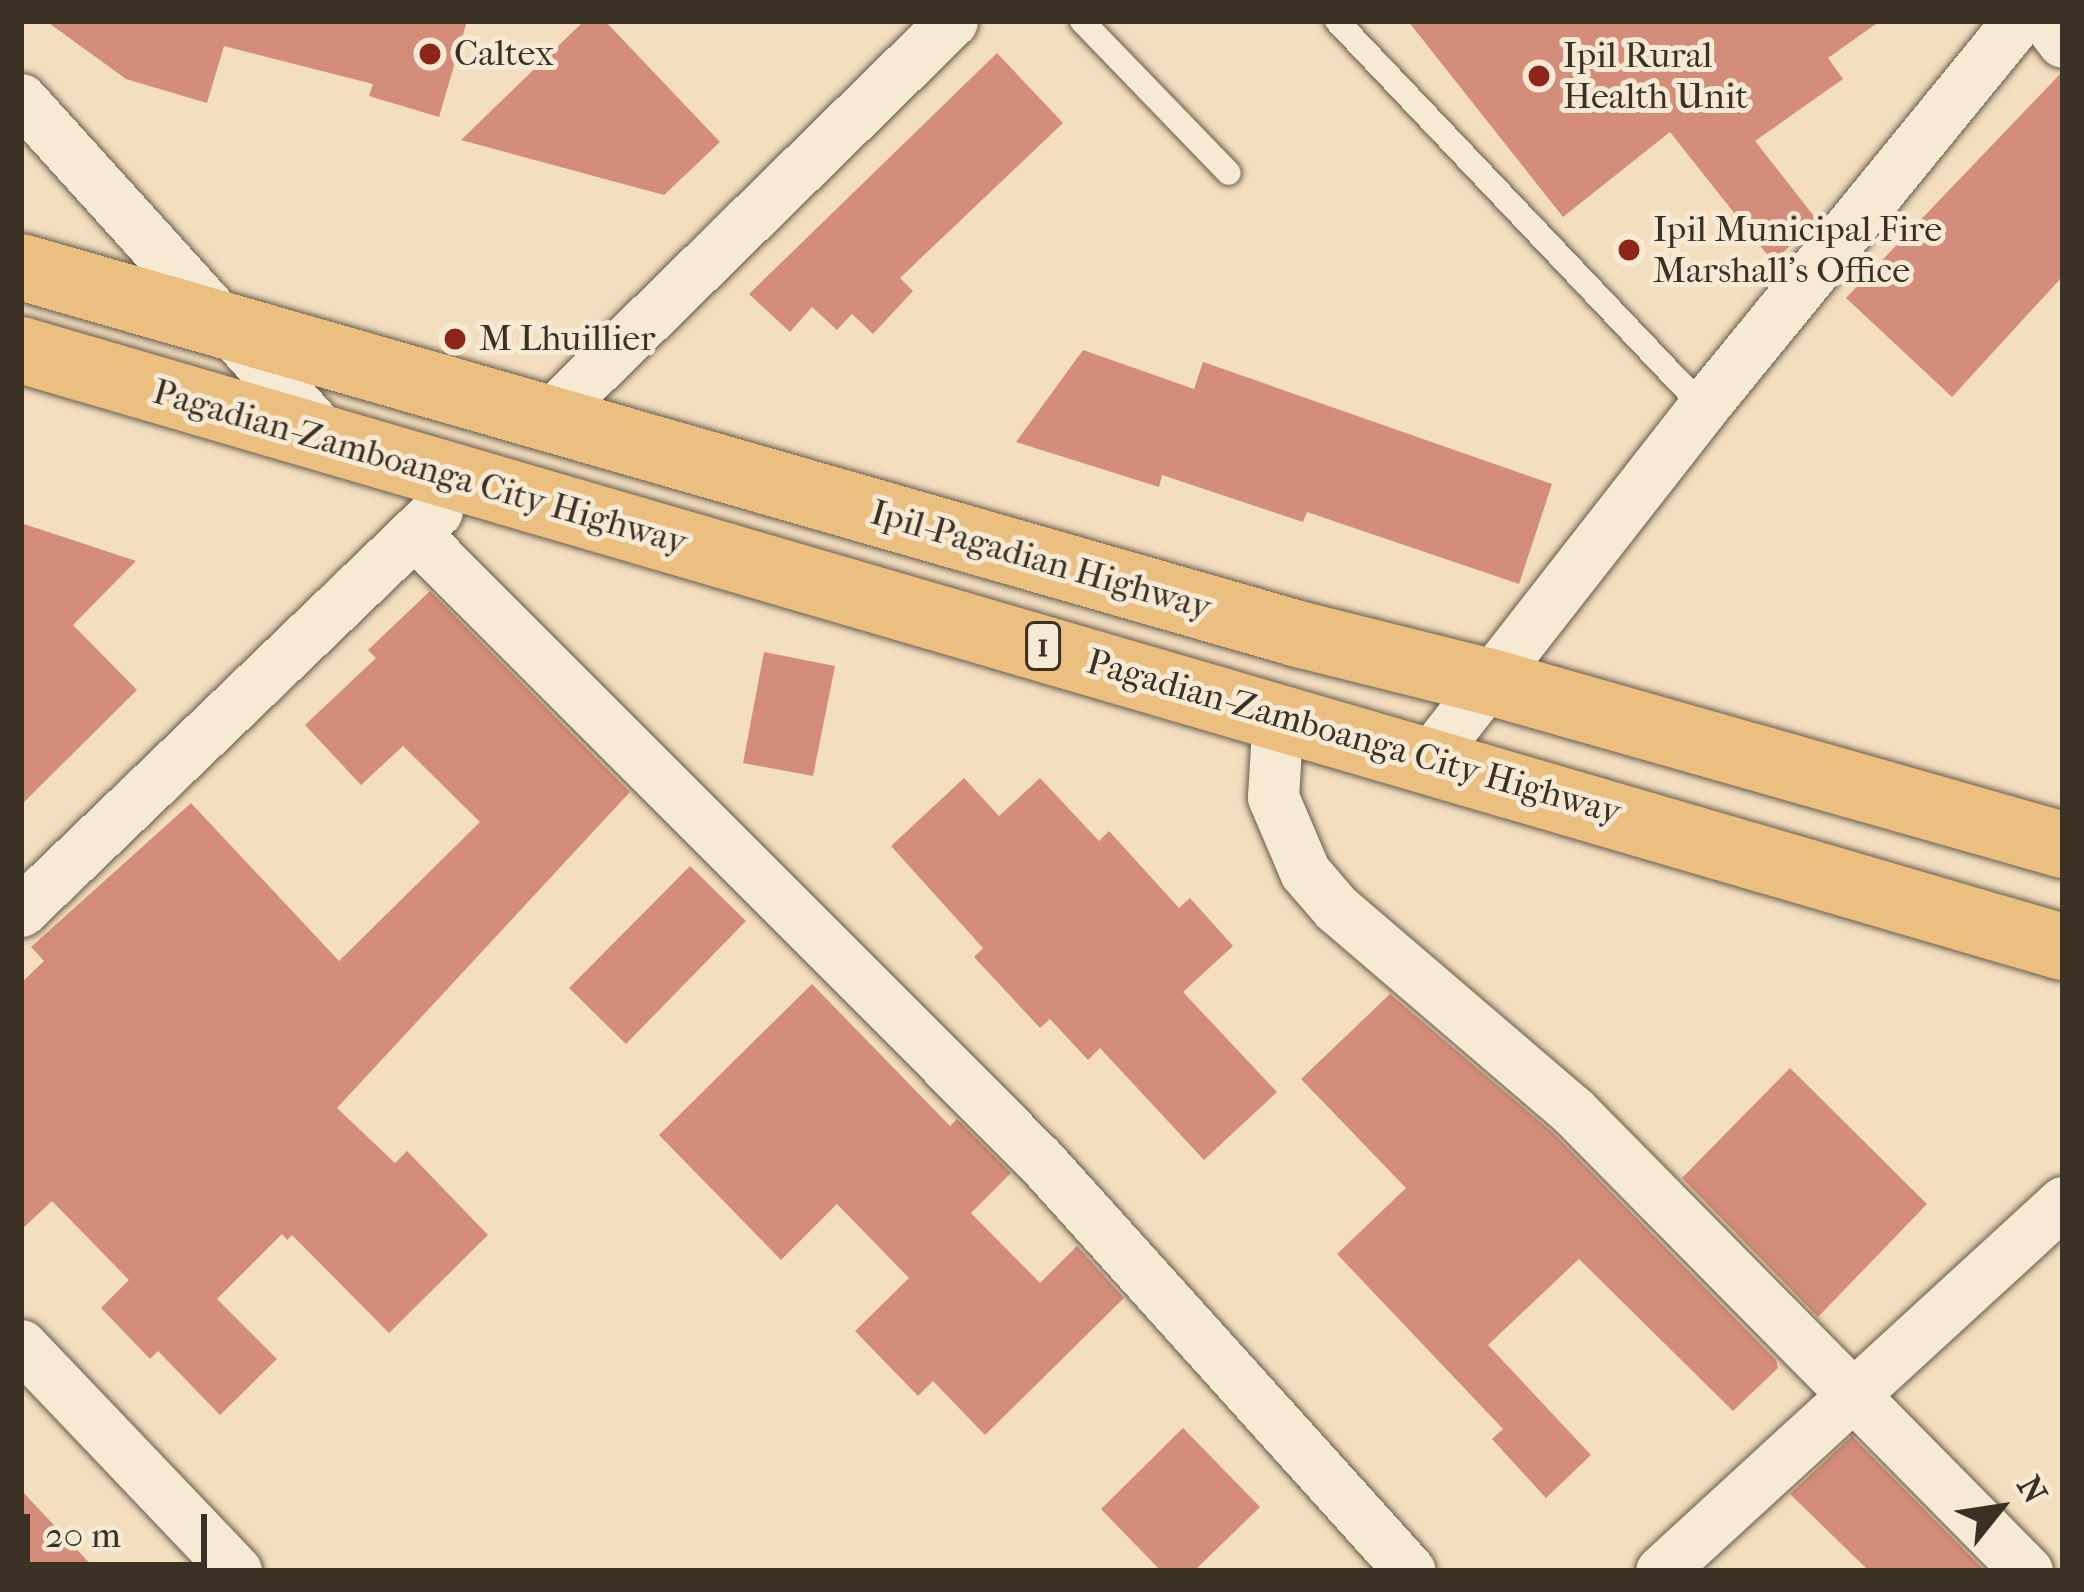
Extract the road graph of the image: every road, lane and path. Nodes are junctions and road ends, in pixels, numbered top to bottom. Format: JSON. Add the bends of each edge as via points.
{"nodes":[{"id":1,"x":952,"y":21,"type":"edge"},
{"id":2,"x":1082,"y":21,"type":"edge"},
{"id":3,"x":1337,"y":21,"type":"edge"},
{"id":4,"x":2018,"y":21,"type":"edge"},
{"id":5,"x":2048,"y":21,"type":"edge"},
{"id":6,"x":2063,"y":42,"type":"edge"},
{"id":7,"x":21,"y":100,"type":"edge"},
{"id":8,"x":1229,"y":173,"type":"dead end"},
{"id":9,"x":21,"y":267,"type":"edge"},
{"id":10,"x":232,"y":329,"type":"junction"},
{"id":11,"x":21,"y":350,"type":"edge"},
{"id":12,"x":1703,"y":407,"type":"junction"},
{"id":13,"x":547,"y":418,"type":"junction"},
{"id":14,"x":332,"y":442,"type":"junction"},
{"id":15,"x":468,"y":482,"type":"junction"},
{"id":16,"x":414,"y":533,"type":"junction"},
{"id":17,"x":1486,"y":681,"type":"junction"},
{"id":18,"x":1277,"y":713,"type":"junction"},
{"id":19,"x":1429,"y":758,"type":"junction"},
{"id":20,"x":2063,"y":845,"type":"edge"},
{"id":21,"x":21,"y":911,"type":"edge"},
{"id":22,"x":2063,"y":946,"type":"edge"},
{"id":23,"x":2063,"y":1202,"type":"edge"},
{"id":24,"x":21,"y":1345,"type":"edge"},
{"id":25,"x":1849,"y":1396,"type":"junction"},
{"id":26,"x":236,"y":1571,"type":"edge"},
{"id":27,"x":1410,"y":1571,"type":"edge"},
{"id":28,"x":1661,"y":1571,"type":"edge"},
{"id":29,"x":2027,"y":1571,"type":"edge"}],
"edges":[{"from":1,"to":13,"type":"street"},
{"from":2,"to":8,"type":"lane"},
{"from":3,"to":12,"type":"lane"},
{"from":4,"to":12,"type":"street"},
{"from":5,"to":6,"type":"street"},
{"from":7,"to":10,"type":"street"},
{"from":9,"to":10,"type":"main road","name":"Ipil-Pagadian Highway","number":"1"},
{"from":10,"to":13,"type":"main road","name":"Ipil-Pagadian Highway","number":"1"},
{"from":10,"to":14,"type":"street"},
{"from":11,"to":14,"type":"main road","name":"Pagadian-Zamboanga City Highway","number":"1"},
{"from":12,"to":17,"type":"street"},
{"from":13,"to":17,"type":"main road","name":"Ipil-Pagadian Highway","number":"1"},
{"from":14,"to":15,"type":"main road","name":"Pagadian-Zamboanga City Highway","number":"1"},
{"from":15,"to":16,"type":"street"},
{"from":15,"to":18,"type":"main road","name":"Pagadian-Zamboanga City Highway","number":"1"},
{"from":16,"to":21,"type":"street"},
{"from":16,"to":27,"type":"street","via":[[1039,1159]]},
{"from":17,"to":19,"type":"street"},
{"from":17,"to":20,"type":"main road","name":"Ipil-Pagadian Highway","number":"1"},
{"from":18,"to":19,"type":"main road","name":"Pagadian-Zamboanga City Highway","number":"1"},
{"from":18,"to":25,"type":"street","via":[[1273,797],[1305,872],[1336,908],[1572,1110]]},
{"from":19,"to":22,"type":"main road","name":"Pagadian-Zamboanga City Highway","number":"1"},
{"from":23,"to":25,"type":"street"},
{"from":24,"to":26,"type":"street"},
{"from":25,"to":28,"type":"street"},
{"from":25,"to":29,"type":"street"}]}
